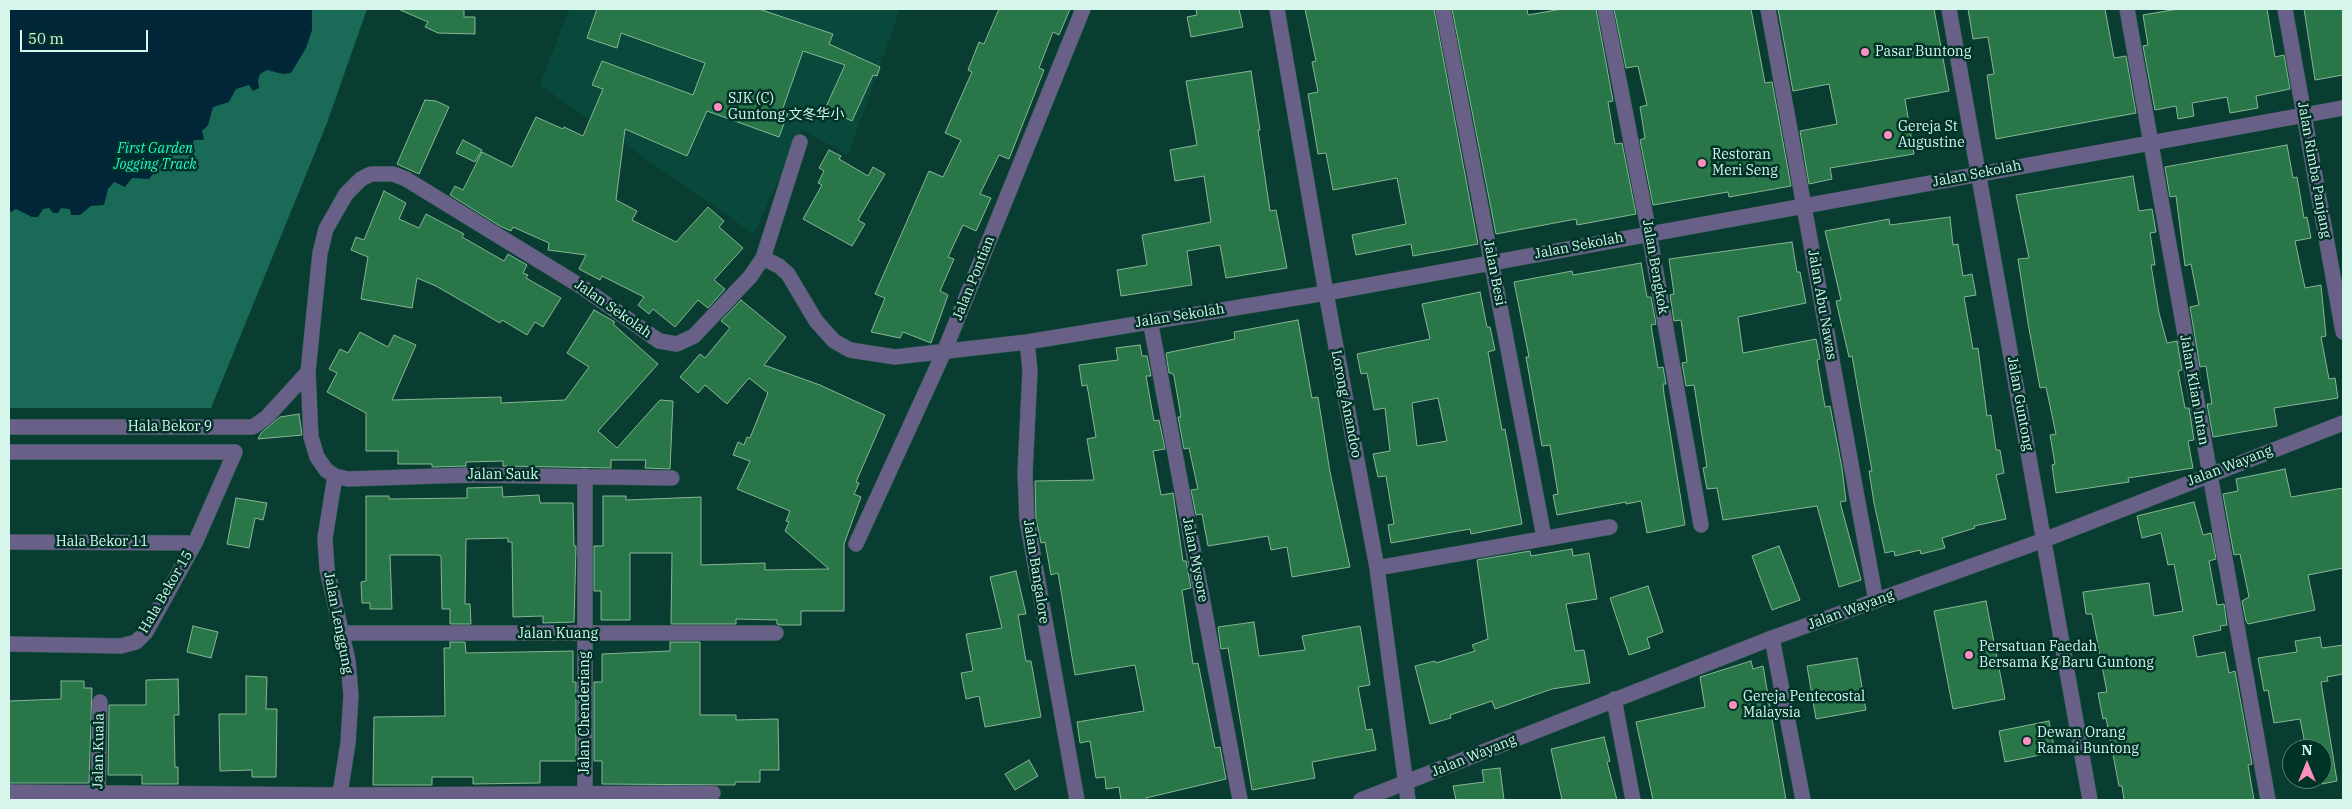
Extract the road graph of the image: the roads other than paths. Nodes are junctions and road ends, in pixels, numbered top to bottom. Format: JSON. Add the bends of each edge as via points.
{"nodes":[{"id":1,"x":1083,"y":9,"type":"edge"},
{"id":2,"x":1277,"y":9,"type":"edge"},
{"id":3,"x":1444,"y":9,"type":"edge"},
{"id":4,"x":1605,"y":9,"type":"edge"},
{"id":5,"x":1768,"y":9,"type":"edge"},
{"id":6,"x":1950,"y":9,"type":"edge"},
{"id":7,"x":2127,"y":9,"type":"edge"},
{"id":8,"x":2285,"y":9,"type":"edge"},
{"id":9,"x":2343,"y":108,"type":"edge"},
{"id":10,"x":2304,"y":115,"type":"junction"},
{"id":11,"x":2152,"y":141,"type":"junction"},
{"id":12,"x":800,"y":142,"type":"dead end"},
{"id":13,"x":1979,"y":174,"type":"junction"},
{"id":14,"x":1804,"y":206,"type":"junction"},
{"id":15,"x":1649,"y":233,"type":"junction"},
{"id":16,"x":763,"y":258,"type":"junction"},
{"id":17,"x":1492,"y":262,"type":"junction"},
{"id":18,"x":1326,"y":293,"type":"junction"},
{"id":19,"x":1150,"y":320,"type":"junction"},
{"id":20,"x":2343,"y":332,"type":"edge"},
{"id":21,"x":1027,"y":342,"type":"junction"},
{"id":22,"x":944,"y":352,"type":"junction"},
{"id":23,"x":308,"y":372,"type":"junction"},
{"id":24,"x":2343,"y":422,"type":"edge"},
{"id":25,"x":9,"y":427,"type":"edge"},
{"id":26,"x":9,"y":452,"type":"edge"},
{"id":27,"x":2208,"y":474,"type":"junction"},
{"id":28,"x":334,"y":476,"type":"junction"},
{"id":29,"x":585,"y":476,"type":"junction"},
{"id":30,"x":672,"y":478,"type":"dead end"},
{"id":31,"x":1700,"y":525,"type":"dead end"},
{"id":32,"x":1610,"y":527,"type":"dead end"},
{"id":33,"x":1544,"y":537,"type":"junction"},
{"id":34,"x":2044,"y":540,"type":"junction"},
{"id":35,"x":9,"y":542,"type":"edge"},
{"id":36,"x":195,"y":543,"type":"junction"},
{"id":37,"x":856,"y":544,"type":"dead end"},
{"id":38,"x":1377,"y":568,"type":"junction"},
{"id":39,"x":1876,"y":601,"type":"junction"},
{"id":40,"x":341,"y":633,"type":"junction"},
{"id":41,"x":776,"y":633,"type":"dead end"},
{"id":42,"x":586,"y":634,"type":"junction"},
{"id":43,"x":1772,"y":638,"type":"junction"},
{"id":44,"x":9,"y":644,"type":"edge"},
{"id":45,"x":1614,"y":699,"type":"junction"},
{"id":46,"x":100,"y":702,"type":"dead end"},
{"id":47,"x":1406,"y":784,"type":"junction"},
{"id":48,"x":9,"y":792,"type":"edge"},
{"id":49,"x":713,"y":793,"type":"dead end"},
{"id":50,"x":585,"y":796,"type":"edge"},
{"id":51,"x":98,"y":797,"type":"edge"},
{"id":52,"x":339,"y":798,"type":"edge"},
{"id":53,"x":1077,"y":800,"type":"edge"},
{"id":54,"x":1240,"y":800,"type":"edge"},
{"id":55,"x":1361,"y":800,"type":"edge"},
{"id":56,"x":1408,"y":800,"type":"edge"},
{"id":57,"x":1633,"y":800,"type":"edge"},
{"id":58,"x":1803,"y":800,"type":"edge"},
{"id":59,"x":2090,"y":800,"type":"edge"},
{"id":60,"x":2268,"y":800,"type":"edge"}],
"edges":[{"from":1,"to":22,"type":"street","name":"Jalan Pontian"},
{"from":2,"to":18,"type":"street","name":"Lorong Anandoo"},
{"from":3,"to":17,"type":"street","name":"Jalan Besi"},
{"from":4,"to":15,"type":"street","name":"Jalan Bengkok"},
{"from":5,"to":14,"type":"street","name":"Jalan Abu Nawas"},
{"from":6,"to":13,"type":"street","name":"Jalan Guntong"},
{"from":7,"to":11,"type":"street","name":"Jalan Klian Intan"},
{"from":8,"to":10,"type":"street","name":"Jalan Rimba Panjang"},
{"from":9,"to":10,"type":"street","name":"Jalan Sekolah"},
{"from":10,"to":11,"type":"street","name":"Jalan Sekolah"},
{"from":10,"to":20,"type":"street","name":"Jalan Rimba Panjang"},
{"from":11,"to":13,"type":"street","name":"Jalan Sekolah"},
{"from":11,"to":27,"type":"street","name":"Jalan Klian Intan"},
{"from":12,"to":16,"type":"street"},
{"from":13,"to":14,"type":"street","name":"Jalan Sekolah"},
{"from":13,"to":34,"type":"street","name":"Jalan Guntong"},
{"from":14,"to":15,"type":"street","name":"Jalan Sekolah"},
{"from":14,"to":39,"type":"street","name":"Jalan Abu Nawas"},
{"from":15,"to":17,"type":"street","name":"Jalan Sekolah"},
{"from":15,"to":31,"type":"street","name":"Jalan Bengkok"},
{"from":16,"to":22,"type":"street","name":"Jalan Sekolah","via":[[788,274],[816,321],[834,341],[850,350],[895,357]]},
{"from":16,"to":23,"type":"street","name":"Jalan Sekolah","via":[[750,277],[694,336],[677,344],[659,342],[582,287],[420,187],[393,174],[371,174],[360,179],[346,194],[326,229],[320,253]]},
{"from":17,"to":18,"type":"street","name":"Jalan Sekolah"},
{"from":17,"to":33,"type":"street","name":"Jalan Besi"},
{"from":18,"to":19,"type":"street","name":"Jalan Sekolah"},
{"from":18,"to":38,"type":"street","name":"Lorong Anandoo"},
{"from":19,"to":21,"type":"street","name":"Jalan Sekolah"},
{"from":19,"to":54,"type":"street","name":"Jalan Mysore"},
{"from":21,"to":22,"type":"street","name":"Jalan Sekolah"},
{"from":21,"to":53,"type":"street","name":"Jalan Bangalore","via":[[1030,370],[1025,473],[1027,520]]},
{"from":22,"to":37,"type":"street","name":"Jalan Pontian"},
{"from":23,"to":25,"type":"street","name":"Hala Bekor 9","via":[[253,427]]},
{"from":23,"to":28,"type":"street","name":"Jalan Sekolah","via":[[310,437],[317,457]]},
{"from":24,"to":27,"type":"street","name":"Jalan Wayang"},
{"from":26,"to":36,"type":"street","name":"Hala Bekor 15","via":[[236,452]]},
{"from":27,"to":34,"type":"street","name":"Jalan Wayang"},
{"from":27,"to":60,"type":"street","name":"Jalan Klian Intan"},
{"from":28,"to":29,"type":"street","name":"Jalan Sauk"},
{"from":28,"to":40,"type":"street","name":"Jalan Lenggung","via":[[325,538],[327,569]]},
{"from":29,"to":30,"type":"street","name":"Jalan Sauk"},
{"from":29,"to":42,"type":"street","name":"Jalan Chenderiang"},
{"from":32,"to":33,"type":"street"},
{"from":33,"to":38,"type":"street"},
{"from":34,"to":39,"type":"street","name":"Jalan Wayang"},
{"from":34,"to":59,"type":"street","name":"Jalan Guntong"},
{"from":35,"to":36,"type":"street","name":"Hala Bekor 11"},
{"from":36,"to":44,"type":"street","name":"Hala Bekor 15","via":[[146,632],[136,642],[121,646]]},
{"from":38,"to":47,"type":"street","name":"Lorong Anandoo"},
{"from":39,"to":43,"type":"street","name":"Jalan Wayang"},
{"from":40,"to":42,"type":"street","name":"Jalan Kuang"},
{"from":40,"to":52,"type":"street","name":"Jalan Lenggung","via":[[348,660],[351,696],[348,743]]},
{"from":41,"to":42,"type":"street","name":"Jalan Kuang"},
{"from":42,"to":50,"type":"street","name":"Jalan Chenderiang"},
{"from":43,"to":45,"type":"street","name":"Jalan Wayang"},
{"from":43,"to":58,"type":"street"},
{"from":45,"to":47,"type":"street","name":"Jalan Wayang"},
{"from":45,"to":57,"type":"street"},
{"from":46,"to":51,"type":"street","name":"Jalan Kuala"},
{"from":47,"to":55,"type":"street","name":"Jalan Wayang"},
{"from":47,"to":56,"type":"street","name":"Lorong Anandoo"},
{"from":48,"to":51,"type":"street"},
{"from":49,"to":50,"type":"street"},
{"from":50,"to":52,"type":"street"},
{"from":51,"to":52,"type":"street"}]}
